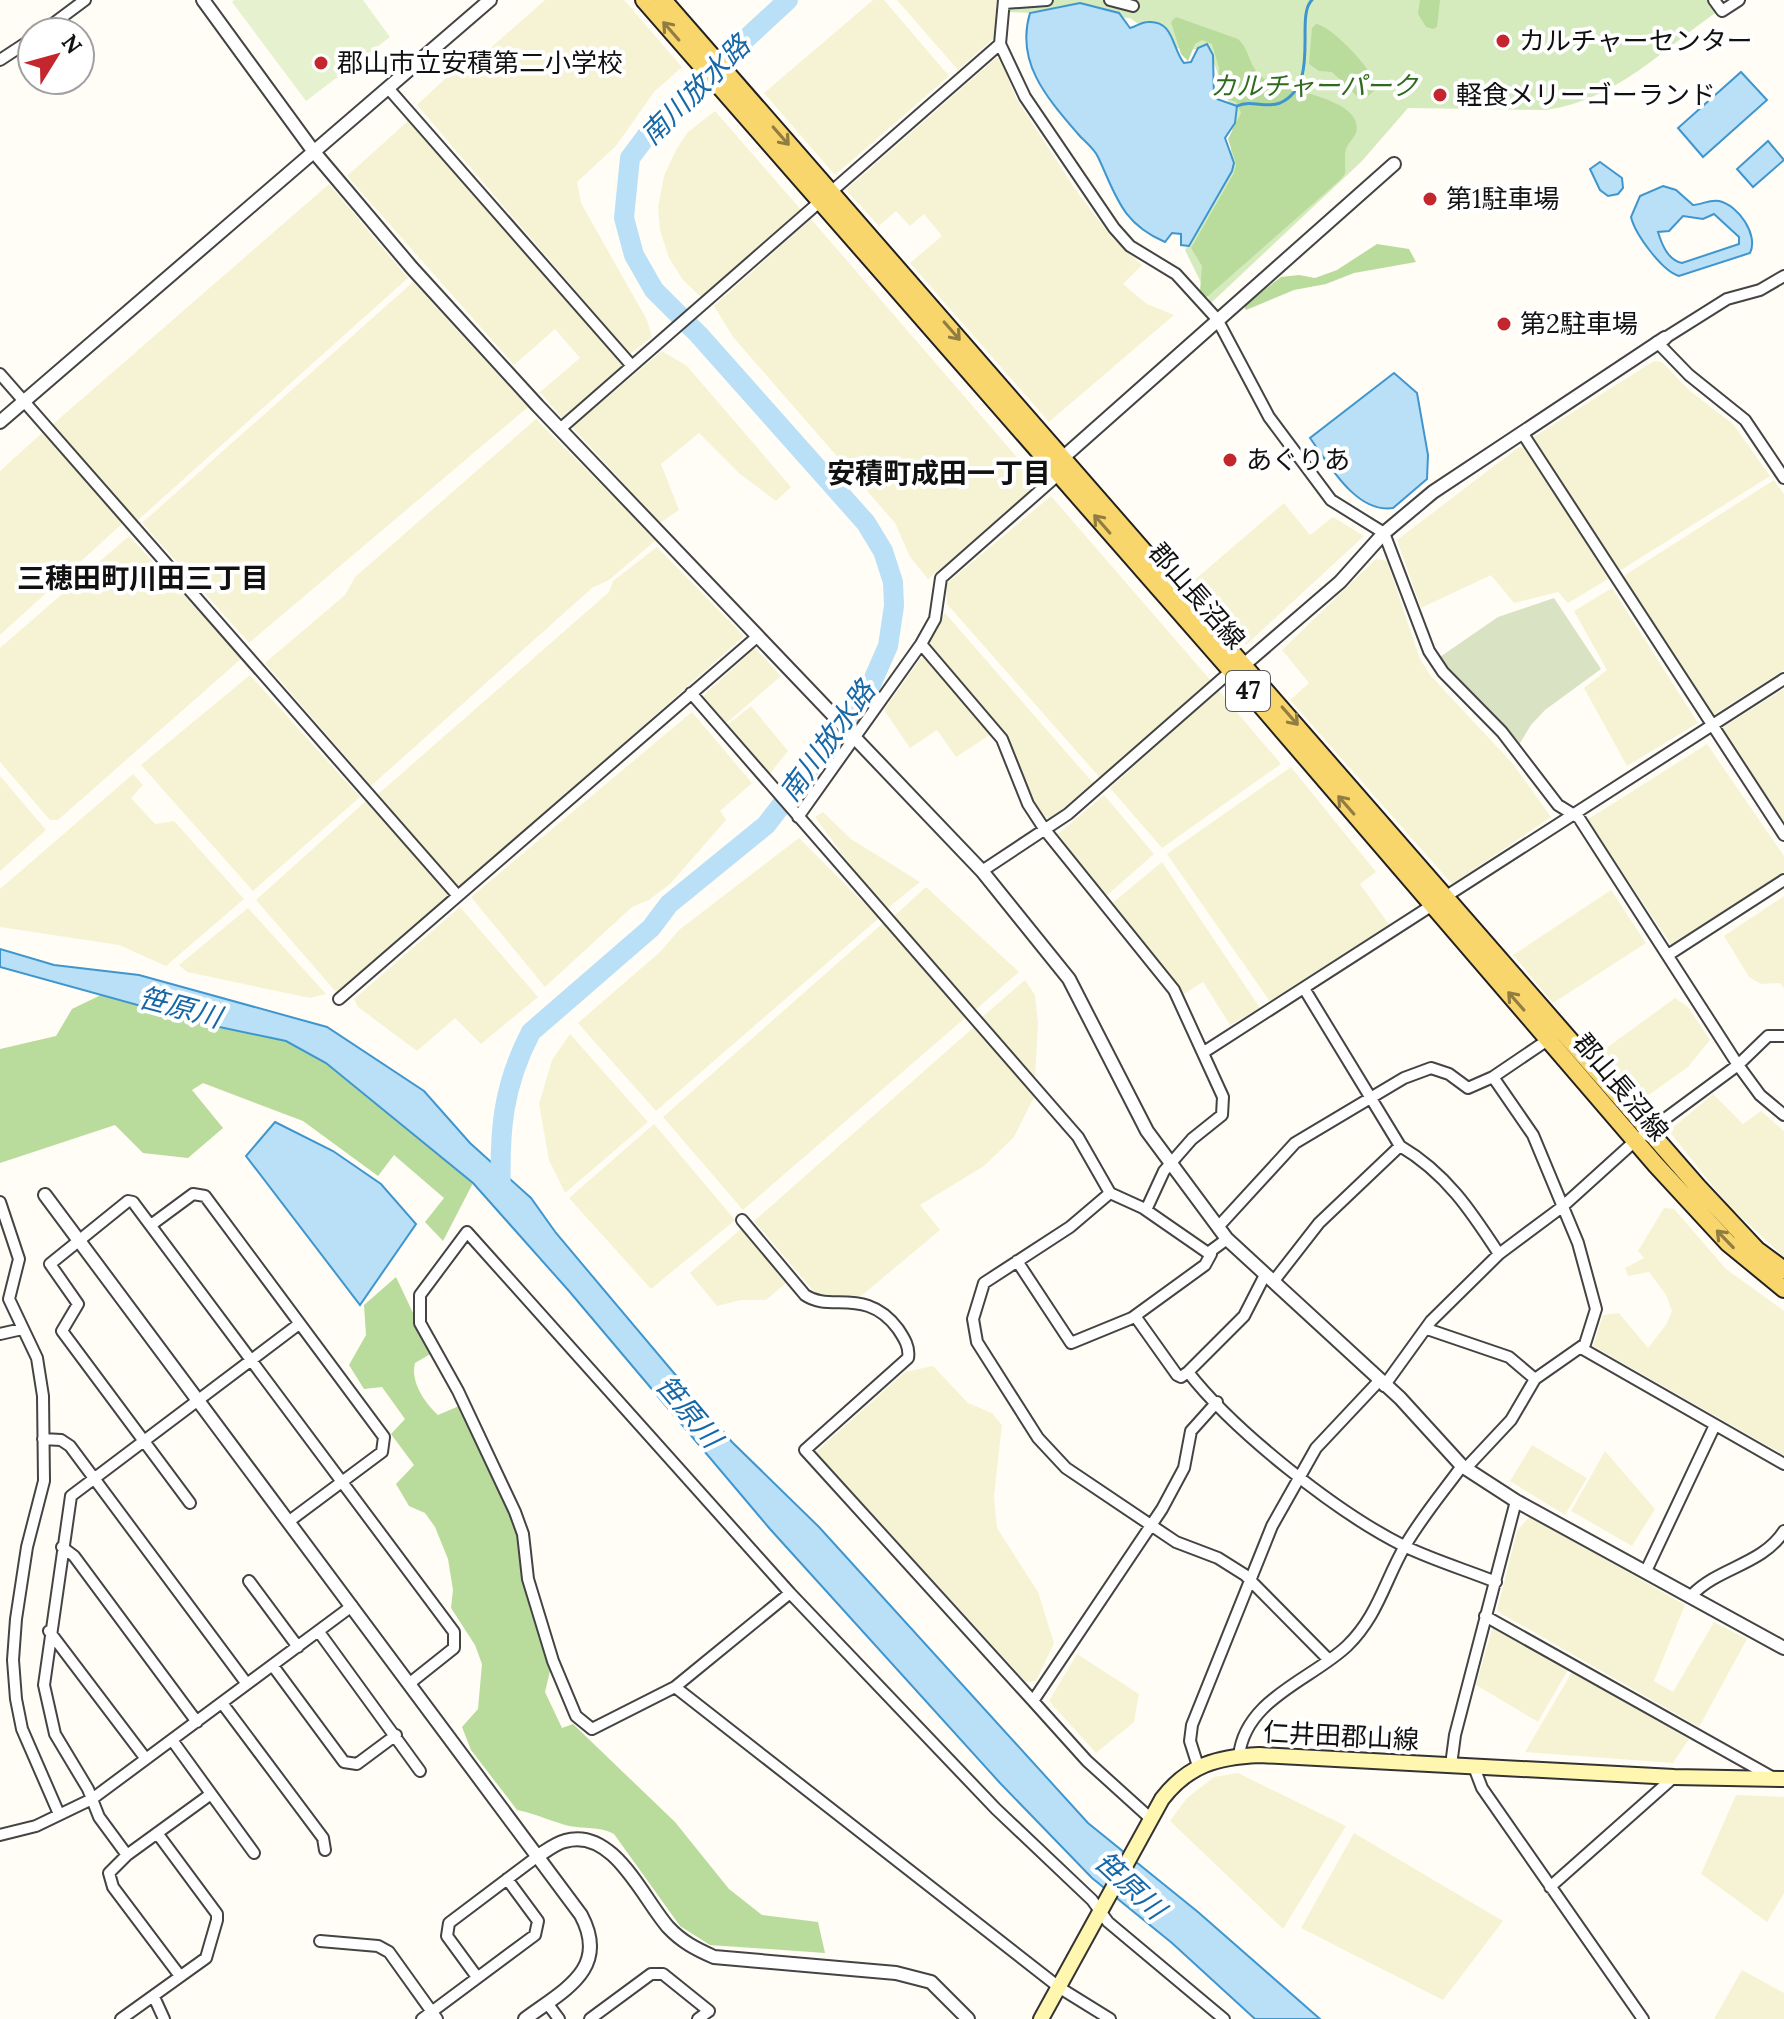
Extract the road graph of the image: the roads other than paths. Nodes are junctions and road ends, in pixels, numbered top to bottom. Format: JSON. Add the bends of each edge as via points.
{"nodes":[{"id":1,"x":85,"y":0,"type":"edge"},
{"id":2,"x":203,"y":0,"type":"edge"},
{"id":3,"x":490,"y":0,"type":"edge"},
{"id":4,"x":644,"y":0,"type":"edge"},
{"id":5,"x":663,"y":0,"type":"edge"},
{"id":6,"x":1047,"y":0,"type":"edge"},
{"id":7,"x":1110,"y":0,"type":"edge"},
{"id":8,"x":1714,"y":0,"type":"edge"},
{"id":9,"x":1739,"y":0,"type":"edge"},
{"id":10,"x":1004,"y":1,"type":"edge"},
{"id":11,"x":1133,"y":6,"type":"dead end"},
{"id":12,"x":64,"y":16,"type":"edge"},
{"id":13,"x":1000,"y":44,"type":"junction"},
{"id":14,"x":704,"y":57,"type":"junction"},
{"id":15,"x":388,"y":88,"type":"junction"},
{"id":16,"x":314,"y":152,"type":"junction"},
{"id":17,"x":1394,"y":164,"type":"dead end"},
{"id":18,"x":825,"y":198,"type":"junction"},
{"id":19,"x":1784,"y":276,"type":"edge"},
{"id":20,"x":1217,"y":319,"type":"junction"},
{"id":21,"x":1661,"y":340,"type":"junction"},
{"id":22,"x":632,"y":366,"type":"junction"},
{"id":23,"x":0,"y":374,"type":"edge"},
{"id":24,"x":24,"y":401,"type":"junction"},
{"id":25,"x":0,"y":422,"type":"edge"},
{"id":26,"x":560,"y":429,"type":"junction"},
{"id":27,"x":1523,"y":434,"type":"junction"},
{"id":28,"x":1058,"y":465,"type":"junction"},
{"id":29,"x":1784,"y":478,"type":"edge"},
{"id":30,"x":1384,"y":533,"type":"junction"},
{"id":31,"x":758,"y":636,"type":"junction"},
{"id":32,"x":921,"y":644,"type":"junction"},
{"id":33,"x":1236,"y":670,"type":"junction"},
{"id":34,"x":1784,"y":679,"type":"edge"},
{"id":35,"x":691,"y":693,"type":"junction"},
{"id":36,"x":1712,"y":724,"type":"junction"},
{"id":37,"x":855,"y":736,"type":"junction"},
{"id":38,"x":1572,"y":813,"type":"junction"},
{"id":39,"x":798,"y":817,"type":"junction"},
{"id":40,"x":1045,"y":830,"type":"junction"},
{"id":41,"x":1784,"y":835,"type":"edge"},
{"id":42,"x":982,"y":871,"type":"junction"},
{"id":43,"x":1784,"y":880,"type":"edge"},
{"id":44,"x":458,"y":896,"type":"junction"},
{"id":45,"x":1440,"y":900,"type":"junction"},
{"id":46,"x":1668,"y":955,"type":"junction"},
{"id":47,"x":1305,"y":990,"type":"junction"},
{"id":48,"x":339,"y":999,"type":"dead end"},
{"id":49,"x":1564,"y":1029,"type":"junction"},
{"id":50,"x":1784,"y":1036,"type":"edge"},
{"id":51,"x":1549,"y":1039,"type":"junction"},
{"id":52,"x":1204,"y":1052,"type":"junction"},
{"id":53,"x":1738,"y":1065,"type":"junction"},
{"id":54,"x":1493,"y":1077,"type":"junction"},
{"id":55,"x":1370,"y":1098,"type":"junction"},
{"id":56,"x":1784,"y":1115,"type":"edge"},
{"id":57,"x":1642,"y":1136,"type":"junction"},
{"id":58,"x":1400,"y":1146,"type":"junction"},
{"id":59,"x":1171,"y":1164,"type":"junction"},
{"id":60,"x":1110,"y":1193,"type":"junction"},
{"id":61,"x":45,"y":1195,"type":"dead end"},
{"id":62,"x":0,"y":1202,"type":"edge"},
{"id":63,"x":1562,"y":1207,"type":"junction"},
{"id":64,"x":1146,"y":1210,"type":"junction"},
{"id":65,"x":742,"y":1220,"type":"dead end"},
{"id":66,"x":151,"y":1225,"type":"junction"},
{"id":67,"x":1218,"y":1227,"type":"junction"},
{"id":68,"x":1227,"y":1239,"type":"junction"},
{"id":69,"x":78,"y":1240,"type":"junction"},
{"id":70,"x":1211,"y":1254,"type":"junction"},
{"id":71,"x":1499,"y":1254,"type":"junction"},
{"id":72,"x":1017,"y":1261,"type":"junction"},
{"id":73,"x":1784,"y":1270,"type":"edge"},
{"id":74,"x":1269,"y":1278,"type":"junction"},
{"id":75,"x":1784,"y":1289,"type":"edge"},
{"id":76,"x":1135,"y":1316,"type":"junction"},
{"id":77,"x":299,"y":1324,"type":"junction"},
{"id":78,"x":22,"y":1329,"type":"junction"},
{"id":79,"x":1427,"y":1329,"type":"junction"},
{"id":80,"x":0,"y":1334,"type":"edge"},
{"id":81,"x":1581,"y":1348,"type":"junction"},
{"id":82,"x":250,"y":1361,"type":"junction"},
{"id":83,"x":1188,"y":1372,"type":"junction"},
{"id":84,"x":1535,"y":1379,"type":"junction"},
{"id":85,"x":1382,"y":1383,"type":"junction"},
{"id":86,"x":198,"y":1399,"type":"junction"},
{"id":87,"x":1217,"y":1402,"type":"junction"},
{"id":88,"x":1715,"y":1425,"type":"junction"},
{"id":89,"x":43,"y":1439,"type":"junction"},
{"id":90,"x":143,"y":1441,"type":"junction"},
{"id":91,"x":1784,"y":1464,"type":"edge"},
{"id":92,"x":1464,"y":1467,"type":"junction"},
{"id":93,"x":1300,"y":1475,"type":"junction"},
{"id":94,"x":94,"y":1477,"type":"junction"},
{"id":95,"x":341,"y":1483,"type":"junction"},
{"id":96,"x":1516,"y":1501,"type":"junction"},
{"id":97,"x":190,"y":1503,"type":"dead end"},
{"id":98,"x":288,"y":1522,"type":"junction"},
{"id":99,"x":1150,"y":1525,"type":"junction"},
{"id":100,"x":1784,"y":1531,"type":"edge"},
{"id":101,"x":1404,"y":1546,"type":"junction"},
{"id":102,"x":62,"y":1547,"type":"junction"},
{"id":103,"x":1646,"y":1571,"type":"junction"},
{"id":104,"x":1250,"y":1579,"type":"junction"},
{"id":105,"x":249,"y":1581,"type":"dead end"},
{"id":106,"x":1496,"y":1582,"type":"junction"},
{"id":107,"x":790,"y":1593,"type":"junction"},
{"id":108,"x":1692,"y":1595,"type":"junction"},
{"id":109,"x":352,"y":1606,"type":"junction"},
{"id":110,"x":1485,"y":1616,"type":"junction"},
{"id":111,"x":49,"y":1631,"type":"junction"},
{"id":112,"x":319,"y":1632,"type":"junction"},
{"id":113,"x":298,"y":1647,"type":"junction"},
{"id":114,"x":1784,"y":1648,"type":"edge"},
{"id":115,"x":1329,"y":1660,"type":"junction"},
{"id":116,"x":273,"y":1666,"type":"junction"},
{"id":117,"x":410,"y":1683,"type":"junction"},
{"id":118,"x":247,"y":1684,"type":"junction"},
{"id":119,"x":675,"y":1687,"type":"junction"},
{"id":120,"x":1033,"y":1701,"type":"junction"},
{"id":121,"x":222,"y":1703,"type":"junction"},
{"id":122,"x":197,"y":1722,"type":"junction"},
{"id":123,"x":396,"y":1735,"type":"junction"},
{"id":124,"x":172,"y":1740,"type":"junction"},
{"id":125,"x":1239,"y":1756,"type":"junction"},
{"id":126,"x":146,"y":1759,"type":"junction"},
{"id":127,"x":1451,"y":1765,"type":"junction"},
{"id":128,"x":1198,"y":1766,"type":"junction"},
{"id":129,"x":1474,"y":1767,"type":"junction"},
{"id":130,"x":420,"y":1771,"type":"dead end"},
{"id":131,"x":1674,"y":1777,"type":"junction"},
{"id":132,"x":1782,"y":1781,"type":"edge"},
{"id":133,"x":211,"y":1794,"type":"junction"},
{"id":134,"x":92,"y":1799,"type":"junction"},
{"id":135,"x":59,"y":1814,"type":"junction"},
{"id":136,"x":1148,"y":1822,"type":"junction"},
{"id":137,"x":157,"y":1833,"type":"junction"},
{"id":138,"x":0,"y":1835,"type":"edge"},
{"id":139,"x":325,"y":1850,"type":"dead end"},
{"id":140,"x":254,"y":1853,"type":"dead end"},
{"id":141,"x":127,"y":1855,"type":"junction"},
{"id":142,"x":538,"y":1856,"type":"junction"},
{"id":143,"x":507,"y":1879,"type":"junction"},
{"id":144,"x":1550,"y":1887,"type":"junction"},
{"id":145,"x":1103,"y":1910,"type":"junction"},
{"id":146,"x":320,"y":1941,"type":"dead end"},
{"id":147,"x":180,"y":1976,"type":"junction"},
{"id":148,"x":477,"y":1977,"type":"junction"},
{"id":149,"x":1060,"y":1988,"type":"junction"},
{"id":150,"x":154,"y":1997,"type":"junction"},
{"id":151,"x":547,"y":2003,"type":"junction"},
{"id":152,"x":430,"y":2017,"type":"edge"},
{"id":153,"x":121,"y":2019,"type":"edge"},
{"id":154,"x":164,"y":2019,"type":"edge"},
{"id":155,"x":525,"y":2019,"type":"edge"},
{"id":156,"x":559,"y":2019,"type":"edge"},
{"id":157,"x":590,"y":2019,"type":"edge"},
{"id":158,"x":698,"y":2019,"type":"edge"},
{"id":159,"x":968,"y":2019,"type":"edge"},
{"id":160,"x":1041,"y":2019,"type":"edge"},
{"id":161,"x":1110,"y":2019,"type":"edge"},
{"id":162,"x":1224,"y":2019,"type":"edge"},
{"id":163,"x":1643,"y":2019,"type":"edge"}],
"edges":[{"from":1,"to":12,"type":"street"},
{"from":2,"to":16,"type":"street"},
{"from":3,"to":15,"type":"street"},
{"from":14,"to":4,"type":"main road","name":"郡山長沼線","number":"47","one_way":true},
{"from":5,"to":14,"type":"main road","name":"郡山長沼線","number":"47"},
{"from":6,"to":10,"type":"street"},
{"from":7,"to":11,"type":"street"},
{"from":8,"to":9,"type":"street","via":[[1722,11]]},
{"from":10,"to":13,"type":"street"},
{"from":13,"to":18,"type":"street"},
{"from":13,"to":20,"type":"street","via":[[1025,97],[1114,228],[1130,246],[1183,280]]},
{"from":14,"to":18,"type":"main road","name":"郡山長沼線","number":"47"},
{"from":15,"to":16,"type":"street"},
{"from":15,"to":22,"type":"street"},
{"from":16,"to":24,"type":"street"},
{"from":16,"to":26,"type":"street"},
{"from":17,"to":20,"type":"street"},
{"from":18,"to":22,"type":"street"},
{"from":18,"to":28,"type":"main road","name":"郡山長沼線","number":"47"},
{"from":19,"to":21,"type":"street","via":[[1760,290],[1727,299]]},
{"from":20,"to":28,"type":"street"},
{"from":20,"to":30,"type":"street","via":[[1269,417],[1331,500]]},
{"from":21,"to":27,"type":"street"},
{"from":21,"to":29,"type":"street","via":[[1689,375],[1745,420]]},
{"from":22,"to":26,"type":"street"},
{"from":23,"to":24,"type":"street"},
{"from":24,"to":25,"type":"street"},
{"from":24,"to":44,"type":"street"},
{"from":26,"to":31,"type":"street"},
{"from":27,"to":30,"type":"street","via":[[1433,492]]},
{"from":27,"to":36,"type":"street"},
{"from":28,"to":32,"type":"street","via":[[941,578],[937,613]]},
{"from":28,"to":33,"type":"main road","name":"郡山長沼線","number":"47"},
{"from":30,"to":33,"type":"street","via":[[1340,582]]},
{"from":30,"to":38,"type":"street","via":[[1436,662],[1502,732],[1542,788]]},
{"from":31,"to":35,"type":"street"},
{"from":31,"to":37,"type":"street"},
{"from":32,"to":37,"type":"street"},
{"from":32,"to":40,"type":"street","via":[[1002,739],[1028,804]]},
{"from":33,"to":40,"type":"street"},
{"from":33,"to":45,"type":"main road","name":"郡山長沼線","number":"47"},
{"from":34,"to":36,"type":"street"},
{"from":35,"to":39,"type":"street"},
{"from":35,"to":44,"type":"street"},
{"from":36,"to":38,"type":"street"},
{"from":36,"to":41,"type":"street"},
{"from":37,"to":39,"type":"street"},
{"from":37,"to":42,"type":"street"},
{"from":38,"to":45,"type":"street"},
{"from":38,"to":46,"type":"street"},
{"from":39,"to":60,"type":"street","via":[[1078,1137]]},
{"from":40,"to":42,"type":"street"},
{"from":40,"to":52,"type":"street","via":[[1165,976]]},
{"from":42,"to":59,"type":"street","via":[[1069,979],[1127,1098]]},
{"from":43,"to":46,"type":"street"},
{"from":44,"to":48,"type":"street"},
{"from":45,"to":47,"type":"street"},
{"from":45,"to":49,"type":"main road","name":"郡山長沼線","number":"47"},
{"from":51,"to":45,"type":"main road","name":"郡山長沼線","number":"47","one_way":true},
{"from":46,"to":53,"type":"street"},
{"from":47,"to":52,"type":"street"},
{"from":47,"to":55,"type":"street"},
{"from":49,"to":51,"type":"street"},
{"from":49,"to":57,"type":"main road","name":"郡山長沼線","number":"47"},
{"from":50,"to":53,"type":"street","via":[[1768,1036]]},
{"from":51,"to":54,"type":"street"},
{"from":51,"to":57,"type":"main road","name":"郡山長沼線","number":"47"},
{"from":52,"to":59,"type":"street","via":[[1223,1097],[1222,1115]]},
{"from":53,"to":56,"type":"street","via":[[1760,1095]]},
{"from":53,"to":57,"type":"street"},
{"from":54,"to":55,"type":"street","via":[[1467,1088],[1431,1068]]},
{"from":54,"to":63,"type":"street","via":[[1533,1135]]},
{"from":55,"to":58,"type":"street"},
{"from":55,"to":67,"type":"street","via":[[1288,1148]]},
{"from":57,"to":63,"type":"street"},
{"from":57,"to":73,"type":"main road","name":"郡山長沼線","number":"47"},
{"from":75,"to":57,"type":"main road","name":"郡山長沼線","number":"47","one_way":true,"via":[[1728,1243]]},
{"from":58,"to":71,"type":"street","via":[[1423,1160],[1475,1213]]},
{"from":58,"to":74,"type":"street"},
{"from":59,"to":64,"type":"street"},
{"from":59,"to":67,"type":"street"},
{"from":60,"to":64,"type":"street"},
{"from":60,"to":72,"type":"street"},
{"from":61,"to":69,"type":"street"},
{"from":62,"to":78,"type":"street","via":[[18,1252],[9,1296]]},
{"from":63,"to":71,"type":"street"},
{"from":63,"to":81,"type":"street","via":[[1582,1253],[1596,1309]]},
{"from":64,"to":70,"type":"street"},
{"from":65,"to":120,"type":"street","via":[[805,1295],[861,1302],[885,1316],[904,1338],[908,1358],[805,1450]]},
{"from":66,"to":69,"type":"street","via":[[128,1201]]},
{"from":66,"to":77,"type":"street","via":[[193,1194],[205,1196]]},
{"from":66,"to":82,"type":"street"},
{"from":67,"to":68,"type":"street"},
{"from":68,"to":70,"type":"street"},
{"from":68,"to":74,"type":"street"},
{"from":69,"to":86,"type":"street"},
{"from":69,"to":90,"type":"street","via":[[50,1264],[78,1304],[63,1324],[63,1335]]},
{"from":70,"to":76,"type":"street","via":[[1198,1270]]},
{"from":71,"to":79,"type":"street"},
{"from":72,"to":76,"type":"street","via":[[1071,1343]]},
{"from":72,"to":99,"type":"street","via":[[980,1289],[973,1319],[977,1342],[1056,1459]]},
{"from":74,"to":83,"type":"street","via":[[1244,1316]]},
{"from":74,"to":85,"type":"street"},
{"from":76,"to":83,"type":"street","via":[[1177,1375]]},
{"from":77,"to":82,"type":"street"},
{"from":77,"to":95,"type":"street","via":[[384,1437],[382,1452]]},
{"from":78,"to":80,"type":"street"},
{"from":78,"to":89,"type":"street","via":[[42,1373]]},
{"from":79,"to":84,"type":"street","via":[[1509,1357]]},
{"from":79,"to":85,"type":"street"},
{"from":81,"to":84,"type":"street"},
{"from":81,"to":88,"type":"street"},
{"from":82,"to":86,"type":"street"},
{"from":82,"to":95,"type":"street"},
{"from":83,"to":87,"type":"street"},
{"from":84,"to":92,"type":"street","via":[[1511,1420]]},
{"from":85,"to":92,"type":"street"},
{"from":85,"to":93,"type":"street","via":[[1316,1448]]},
{"from":86,"to":90,"type":"street"},
{"from":86,"to":98,"type":"street"},
{"from":87,"to":93,"type":"street"},
{"from":87,"to":99,"type":"street","via":[[1191,1431],[1183,1472]]},
{"from":88,"to":91,"type":"street"},
{"from":88,"to":103,"type":"street"},
{"from":89,"to":94,"type":"street","via":[[64,1440]]},
{"from":89,"to":135,"type":"street","via":[[44,1481],[27,1547],[13,1660],[22,1729]]},
{"from":90,"to":94,"type":"street"},
{"from":90,"to":97,"type":"street"},
{"from":92,"to":96,"type":"street"},
{"from":92,"to":101,"type":"street"},
{"from":93,"to":101,"type":"street"},
{"from":93,"to":104,"type":"street"},
{"from":94,"to":102,"type":"street","via":[[71,1496]]},
{"from":94,"to":118,"type":"street"},
{"from":95,"to":98,"type":"street"},
{"from":95,"to":117,"type":"street","via":[[456,1635],[454,1648]]},
{"from":96,"to":103,"type":"street"},
{"from":96,"to":106,"type":"street"},
{"from":98,"to":109,"type":"street"},
{"from":99,"to":104,"type":"street"},
{"from":99,"to":120,"type":"street"},
{"from":100,"to":108,"type":"street","via":[[1768,1550],[1713,1576]]},
{"from":101,"to":106,"type":"street"},
{"from":101,"to":115,"type":"street","via":[[1383,1597],[1350,1643]]},
{"from":102,"to":111,"type":"street"},
{"from":102,"to":122,"type":"street"},
{"from":103,"to":108,"type":"street"},
{"from":104,"to":115,"type":"street"},
{"from":104,"to":128,"type":"street","via":[[1192,1725],[1190,1741]]},
{"from":105,"to":113,"type":"street"},
{"from":106,"to":110,"type":"street"},
{"from":107,"to":119,"type":"street"},
{"from":107,"to":119,"type":"street","via":[[467,1232],[420,1295],[420,1323],[515,1512],[528,1579],[568,1700],[581,1722],[592,1729]]},
{"from":107,"to":145,"type":"street"},
{"from":108,"to":114,"type":"street"},
{"from":109,"to":112,"type":"street"},
{"from":109,"to":117,"type":"street"},
{"from":110,"to":127,"type":"street"},
{"from":110,"to":132,"type":"street"},
{"from":111,"to":126,"type":"street"},
{"from":111,"to":134,"type":"street","via":[[44,1680],[51,1719]]},
{"from":112,"to":113,"type":"street"},
{"from":112,"to":123,"type":"street"},
{"from":113,"to":116,"type":"street"},
{"from":115,"to":125,"type":"street","via":[[1266,1706],[1243,1738]]},
{"from":116,"to":118,"type":"street"},
{"from":116,"to":123,"type":"street","via":[[344,1762],[357,1764]]},
{"from":117,"to":142,"type":"street"},
{"from":118,"to":121,"type":"street"},
{"from":119,"to":149,"type":"street"},
{"from":120,"to":136,"type":"street"},
{"from":121,"to":122,"type":"street"},
{"from":121,"to":139,"type":"street","via":[[323,1838]]},
{"from":122,"to":124,"type":"street"},
{"from":123,"to":130,"type":"street"},
{"from":124,"to":126,"type":"street"},
{"from":124,"to":133,"type":"street"},
{"from":125,"to":127,"type":"main road","name":"仁井田郡山線"},
{"from":125,"to":128,"type":"main road","name":"仁井田郡山線"},
{"from":126,"to":134,"type":"street"},
{"from":127,"to":129,"type":"main road","name":"仁井田郡山線"},
{"from":128,"to":136,"type":"main road","name":"仁井田郡山線","via":[[1167,1792]]},
{"from":129,"to":131,"type":"main road","name":"仁井田郡山線"},
{"from":129,"to":144,"type":"street","via":[[1478,1783]]},
{"from":131,"to":132,"type":"main road","name":"仁井田郡山線"},
{"from":131,"to":144,"type":"street"},
{"from":133,"to":137,"type":"street"},
{"from":133,"to":140,"type":"street"},
{"from":134,"to":135,"type":"street"},
{"from":134,"to":141,"type":"street"},
{"from":135,"to":138,"type":"street"},
{"from":136,"to":145,"type":"main road","name":"仁井田郡山線"},
{"from":137,"to":141,"type":"street"},
{"from":137,"to":147,"type":"street","via":[[217,1917],[209,1954]]},
{"from":141,"to":147,"type":"street","via":[[110,1869],[110,1882]]},
{"from":142,"to":143,"type":"street"},
{"from":142,"to":151,"type":"street","via":[[581,1915],[591,1941],[582,1975]]},
{"from":142,"to":159,"type":"street","via":[[564,1841],[601,1845],[690,1947],[714,1957],[896,1973],[931,1982]]},
{"from":143,"to":148,"type":"street","via":[[449,1923],[447,1936]]},
{"from":143,"to":148,"type":"street","via":[[538,1924],[535,1935]]},
{"from":144,"to":163,"type":"street"},
{"from":145,"to":149,"type":"main road","name":"仁井田郡山線"},
{"from":145,"to":162,"type":"street"},
{"from":146,"to":152,"type":"street","via":[[388,1950]]},
{"from":147,"to":150,"type":"street"},
{"from":148,"to":152,"type":"street"},
{"from":149,"to":160,"type":"main road","name":"仁井田郡山線"},
{"from":149,"to":161,"type":"street"},
{"from":150,"to":153,"type":"street"},
{"from":150,"to":154,"type":"street"},
{"from":151,"to":155,"type":"street"},
{"from":151,"to":156,"type":"street"},
{"from":157,"to":158,"type":"street","via":[[651,1974],[663,1974],[709,2011]]}]}
